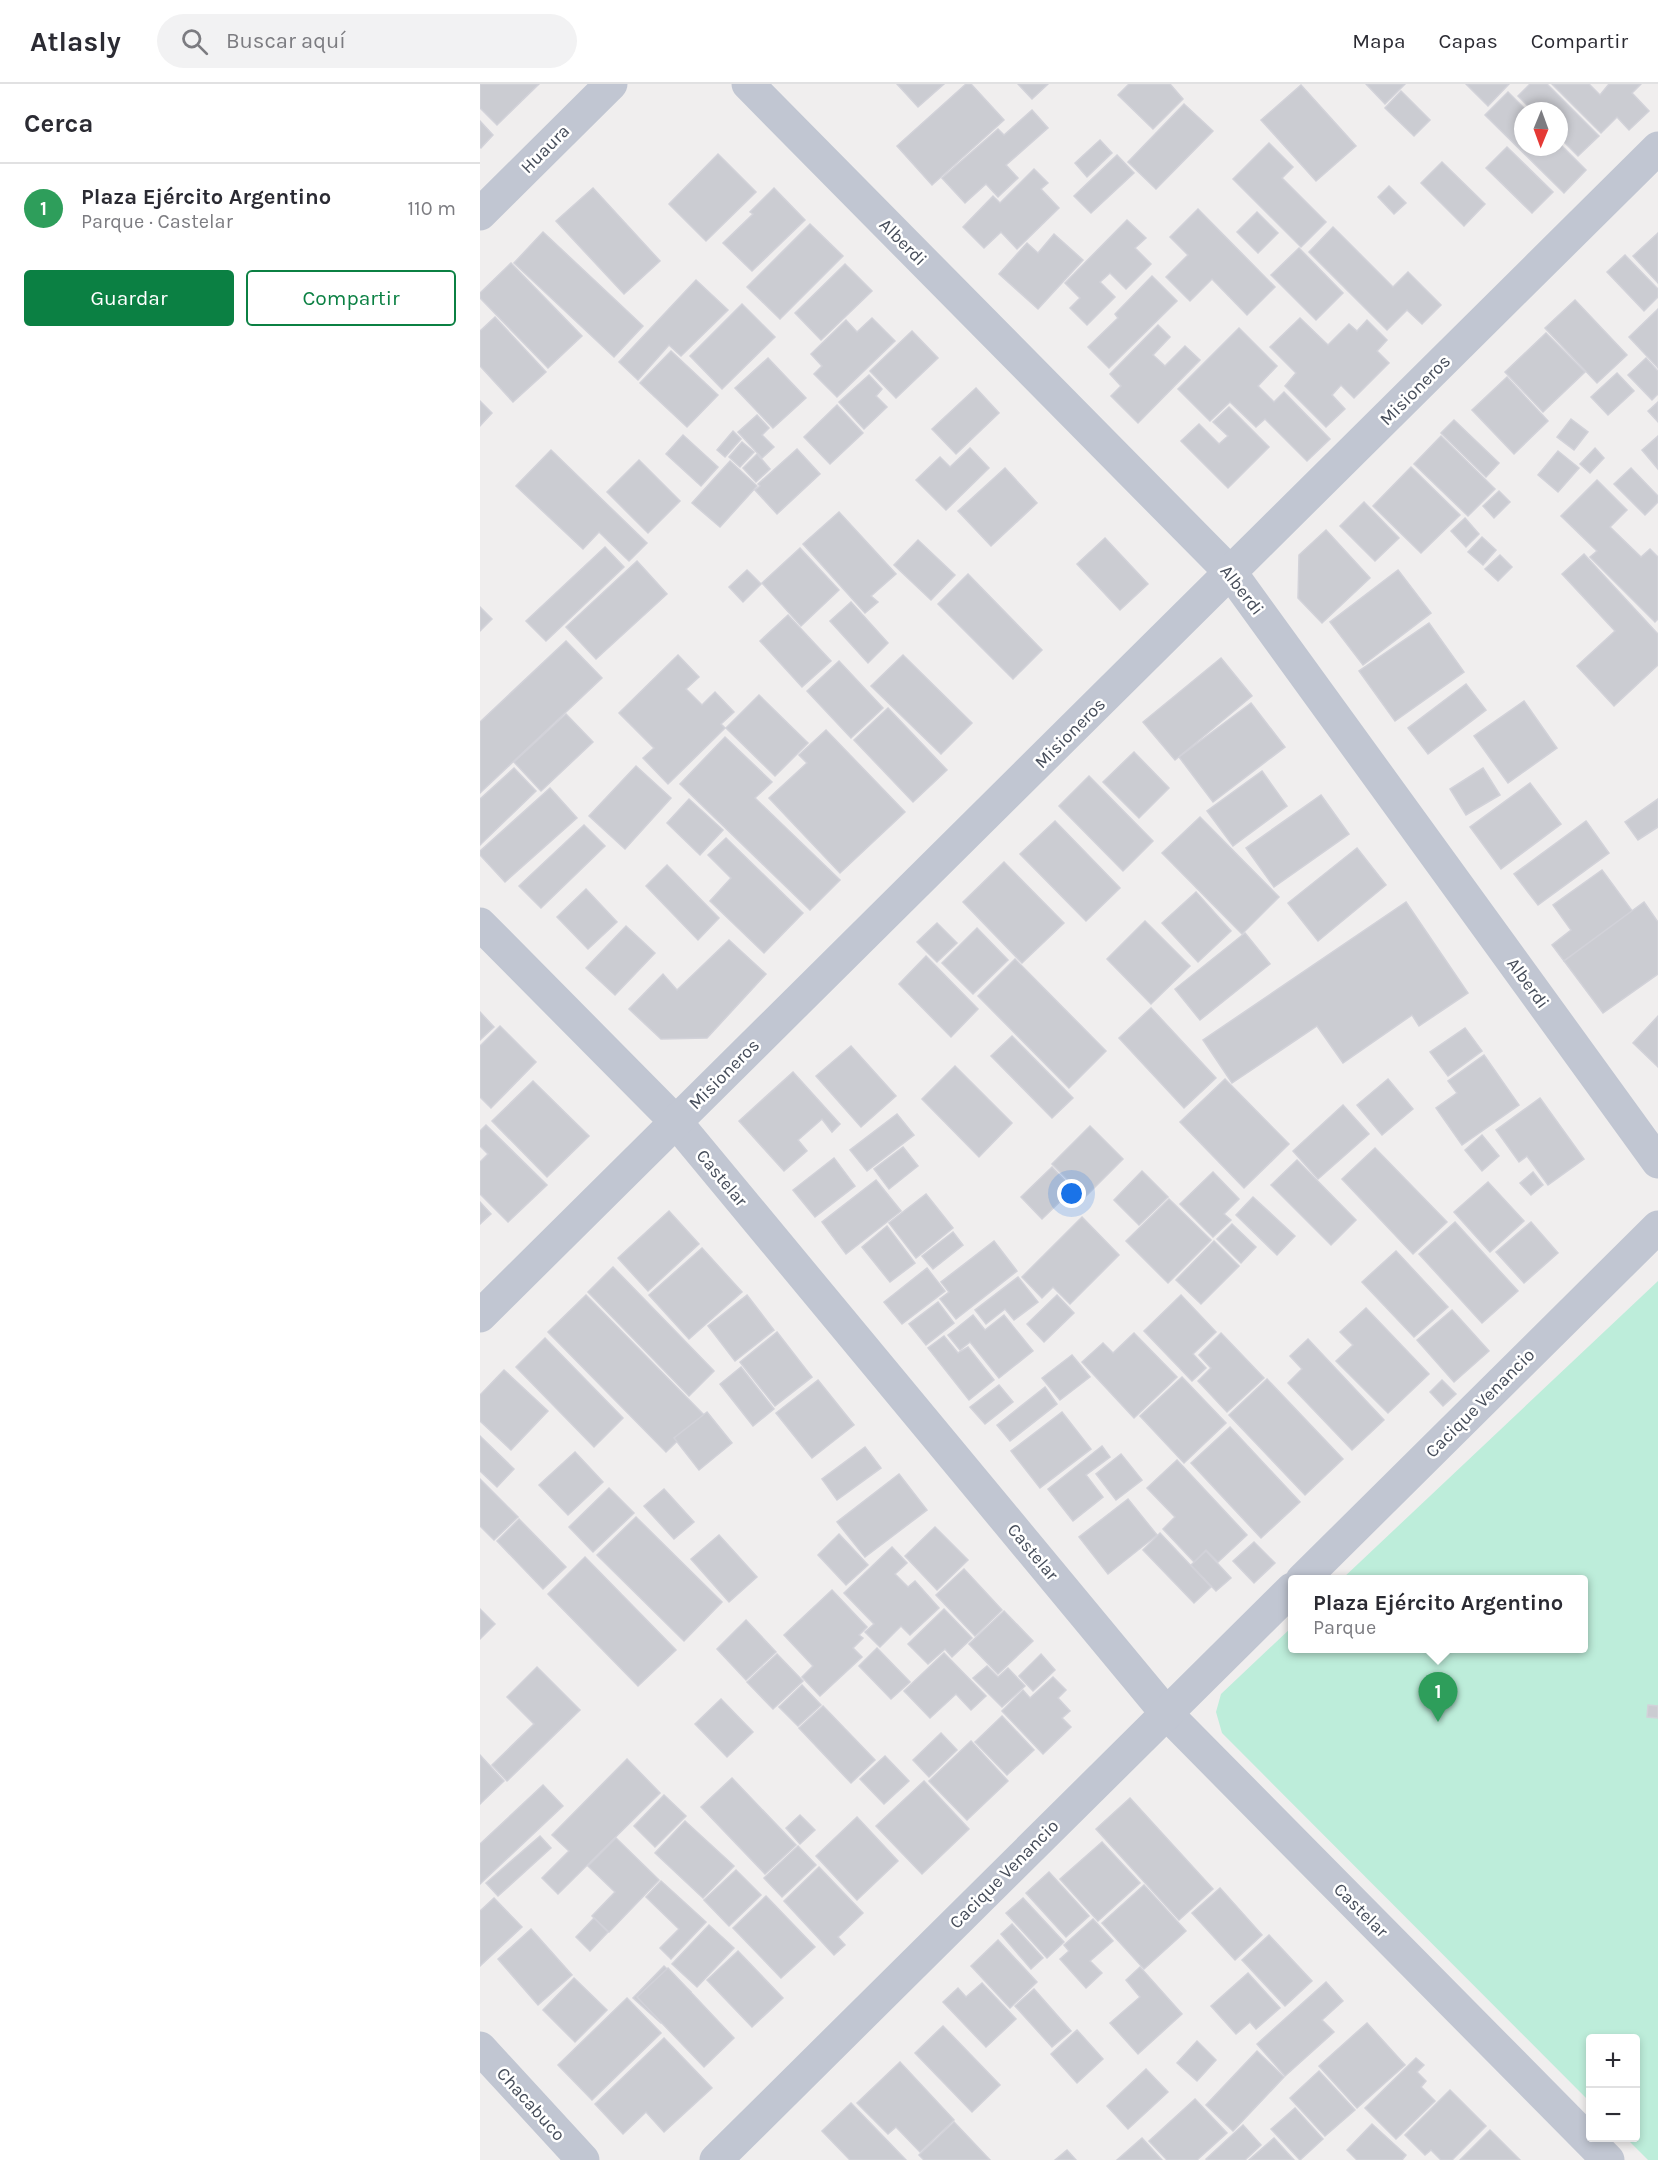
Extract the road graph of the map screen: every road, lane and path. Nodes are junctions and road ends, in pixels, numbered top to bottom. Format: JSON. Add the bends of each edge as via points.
{"nodes":[{"id":1,"x":611,"y":84,"type":"edge"},
{"id":2,"x":748,"y":84,"type":"edge"},
{"id":3,"x":1658,"y":148,"type":"edge"},
{"id":4,"x":480,"y":214,"type":"edge"},
{"id":5,"x":1231,"y":573,"type":"junction"},
{"id":6,"x":480,"y":924,"type":"edge"},
{"id":7,"x":676,"y":1122,"type":"junction"},
{"id":8,"x":1658,"y":1162,"type":"edge"},
{"id":9,"x":1658,"y":1227,"type":"edge"},
{"id":10,"x":480,"y":1316,"type":"edge"},
{"id":11,"x":1307,"y":1575,"type":"edge"},
{"id":12,"x":1288,"y":1594,"type":"edge"},
{"id":13,"x":1167,"y":1714,"type":"junction"},
{"id":14,"x":480,"y":2048,"type":"edge"},
{"id":15,"x":583,"y":2160,"type":"edge"},
{"id":16,"x":716,"y":2160,"type":"edge"},
{"id":17,"x":1608,"y":2160,"type":"edge"}],
"edges":[{"from":1,"to":4,"type":"street","name":"Huaura"},
{"from":2,"to":5,"type":"street","name":"Alberdi"},
{"from":3,"to":5,"type":"street","name":"Misioneros"},
{"from":5,"to":7,"type":"street","name":"Misioneros"},
{"from":5,"to":8,"type":"street","name":"Alberdi"},
{"from":6,"to":7,"type":"street","name":"Castelar"},
{"from":7,"to":10,"type":"street","name":"Misioneros"},
{"from":7,"to":13,"type":"street","name":"Castelar"},
{"from":9,"to":11,"type":"street","name":"Cacique Venancio"},
{"from":12,"to":13,"type":"street","name":"Cacique Venancio"},
{"from":13,"to":16,"type":"street","name":"Cacique Venancio"},
{"from":13,"to":17,"type":"street","name":"Castelar"},
{"from":14,"to":15,"type":"street","name":"Chacabuco"}]}
